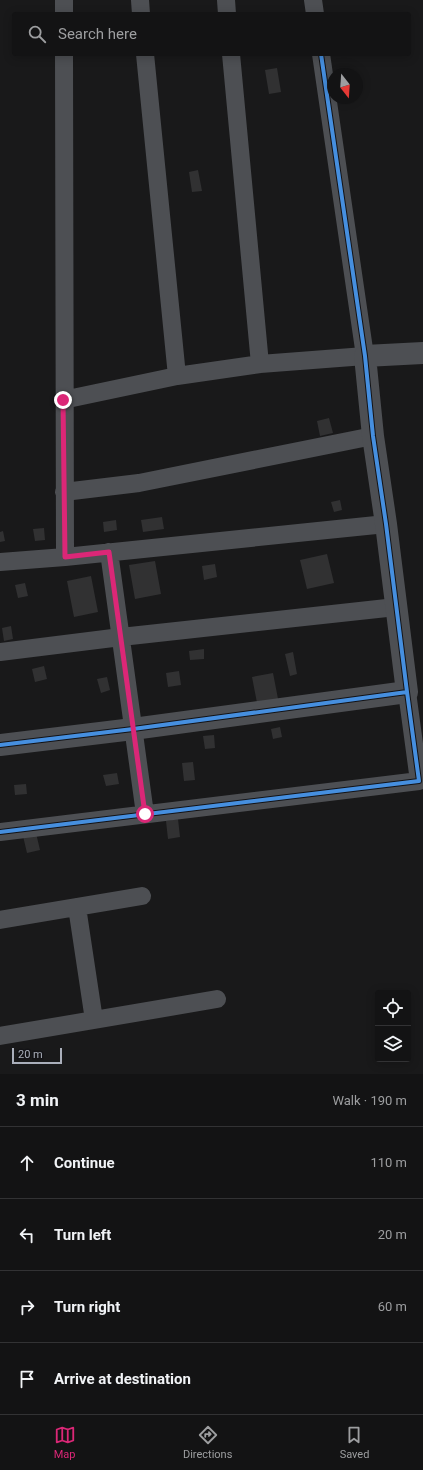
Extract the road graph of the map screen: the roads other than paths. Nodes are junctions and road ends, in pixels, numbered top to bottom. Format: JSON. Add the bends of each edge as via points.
{"nodes":[{"id":1,"x":64,"y":0,"type":"edge"},
{"id":2,"x":140,"y":0,"type":"edge"},
{"id":3,"x":226,"y":0,"type":"edge"},
{"id":4,"x":313,"y":0,"type":"edge"},
{"id":5,"x":64,"y":12,"type":"edge"},
{"id":6,"x":142,"y":12,"type":"edge"},
{"id":7,"x":227,"y":12,"type":"edge"},
{"id":8,"x":315,"y":12,"type":"edge"},
{"id":9,"x":64,"y":56,"type":"edge"},
{"id":10,"x":145,"y":56,"type":"edge"},
{"id":11,"x":231,"y":56,"type":"edge"},
{"id":12,"x":321,"y":56,"type":"edge"},
{"id":13,"x":423,"y":353,"type":"edge"},
{"id":14,"x":366,"y":356,"type":"junction"},
{"id":15,"x":260,"y":364,"type":"junction"},
{"id":16,"x":177,"y":376,"type":"junction"},
{"id":17,"x":63,"y":400,"type":"junction"},
{"id":18,"x":373,"y":436,"type":"junction"},
{"id":19,"x":64,"y":492,"type":"junction"},
{"id":20,"x":386,"y":524,"type":"junction"},
{"id":21,"x":109,"y":552,"type":"junction"},
{"id":22,"x":65,"y":557,"type":"junction"},
{"id":23,"x":0,"y":562,"type":"edge"},
{"id":24,"x":396,"y":606,"type":"junction"},
{"id":25,"x":121,"y":637,"type":"junction"},
{"id":26,"x":0,"y":652,"type":"edge"},
{"id":27,"x":407,"y":692,"type":"junction"},
{"id":28,"x":133,"y":729,"type":"junction"},
{"id":29,"x":0,"y":745,"type":"edge"},
{"id":30,"x":421,"y":781,"type":"edge"},
{"id":31,"x":145,"y":814,"type":"junction"},
{"id":32,"x":0,"y":832,"type":"edge"},
{"id":33,"x":142,"y":896,"type":"dead end"},
{"id":34,"x":76,"y":907,"type":"junction"},
{"id":35,"x":0,"y":920,"type":"edge"},
{"id":36,"x":217,"y":999,"type":"dead end"},
{"id":37,"x":94,"y":1020,"type":"junction"},
{"id":38,"x":0,"y":1036,"type":"edge"}],
"edges":[{"from":1,"to":5,"type":"street"},
{"from":2,"to":6,"type":"street"},
{"from":3,"to":7,"type":"street"},
{"from":4,"to":8,"type":"street"},
{"from":9,"to":17,"type":"street"},
{"from":10,"to":16,"type":"street"},
{"from":11,"to":15,"type":"street"},
{"from":12,"to":14,"type":"street"},
{"from":13,"to":14,"type":"street"},
{"from":14,"to":15,"type":"street"},
{"from":14,"to":18,"type":"street"},
{"from":15,"to":16,"type":"street"},
{"from":16,"to":17,"type":"street"},
{"from":17,"to":19,"type":"street"},
{"from":18,"to":19,"type":"street","via":[[139,483]]},
{"from":18,"to":20,"type":"street"},
{"from":19,"to":22,"type":"street"},
{"from":20,"to":21,"type":"street"},
{"from":20,"to":24,"type":"street"},
{"from":21,"to":22,"type":"street"},
{"from":21,"to":25,"type":"street"},
{"from":22,"to":23,"type":"street"},
{"from":24,"to":25,"type":"street"},
{"from":24,"to":27,"type":"street"},
{"from":25,"to":26,"type":"street"},
{"from":25,"to":28,"type":"street"},
{"from":27,"to":28,"type":"street"},
{"from":27,"to":30,"type":"street"},
{"from":28,"to":29,"type":"street"},
{"from":28,"to":31,"type":"street"},
{"from":30,"to":31,"type":"street"},
{"from":31,"to":32,"type":"street"},
{"from":33,"to":34,"type":"street"},
{"from":34,"to":35,"type":"street"},
{"from":34,"to":37,"type":"street"},
{"from":36,"to":37,"type":"street"},
{"from":37,"to":38,"type":"street"}]}
